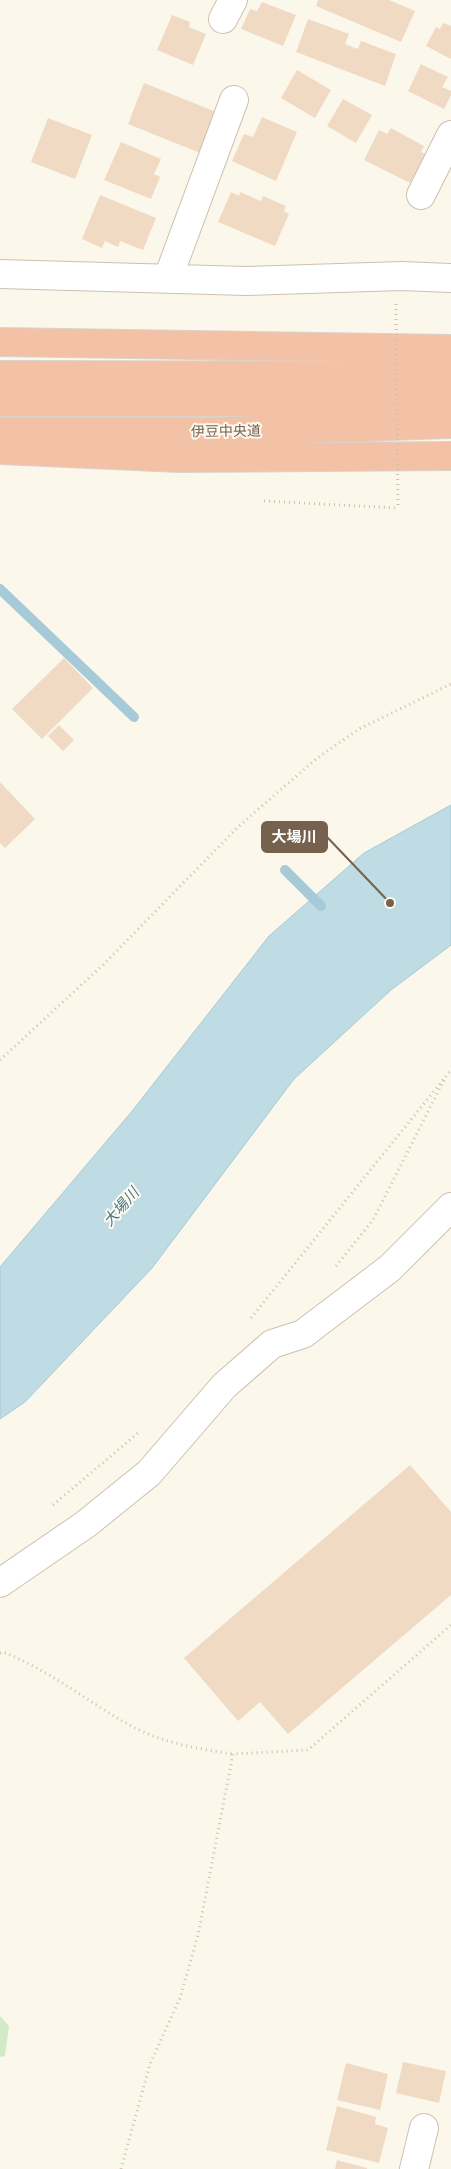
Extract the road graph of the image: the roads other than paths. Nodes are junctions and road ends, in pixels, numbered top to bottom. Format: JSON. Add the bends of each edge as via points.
{"nodes":[{"id":1,"x":234,"y":100,"type":"dead end"},
{"id":2,"x":451,"y":135,"type":"edge"},
{"id":3,"x":421,"y":195,"type":"dead end"},
{"id":4,"x":0,"y":274,"type":"edge"},
{"id":5,"x":168,"y":278,"type":"junction"},
{"id":6,"x":451,"y":278,"type":"edge"},
{"id":7,"x":0,"y":342,"type":"edge"},
{"id":8,"x":451,"y":349,"type":"edge"},
{"id":9,"x":0,"y":375,"type":"edge"},
{"id":10,"x":451,"y":376,"type":"edge"},
{"id":11,"x":0,"y":402,"type":"edge"},
{"id":12,"x":451,"y":402,"type":"edge"},
{"id":13,"x":451,"y":424,"type":"edge"},
{"id":14,"x":0,"y":432,"type":"edge"},
{"id":15,"x":0,"y":450,"type":"edge"},
{"id":16,"x":451,"y":456,"type":"edge"},
{"id":17,"x":451,"y":1207,"type":"edge"},
{"id":18,"x":0,"y":1583,"type":"edge"},
{"id":19,"x":424,"y":2128,"type":"dead end"},
{"id":20,"x":414,"y":2169,"type":"edge"}],
"edges":[{"from":1,"to":5,"type":"street"},
{"from":2,"to":3,"type":"street"},
{"from":4,"to":5,"type":"street"},
{"from":5,"to":6,"type":"street","via":[[246,281],[402,276]]},
{"from":7,"to":8,"type":"highway"},
{"from":9,"to":10,"type":"highway"},
{"from":11,"to":12,"type":"highway"},
{"from":13,"to":14,"type":"highway","name":"伊豆中央道","via":[[204,432]]},
{"from":15,"to":16,"type":"highway","via":[[180,458]]},
{"from":17,"to":18,"type":"street","via":[[390,1268],[303,1334],[272,1344],[224,1386],[149,1473],[86,1524]]},
{"from":19,"to":20,"type":"street"}]}
